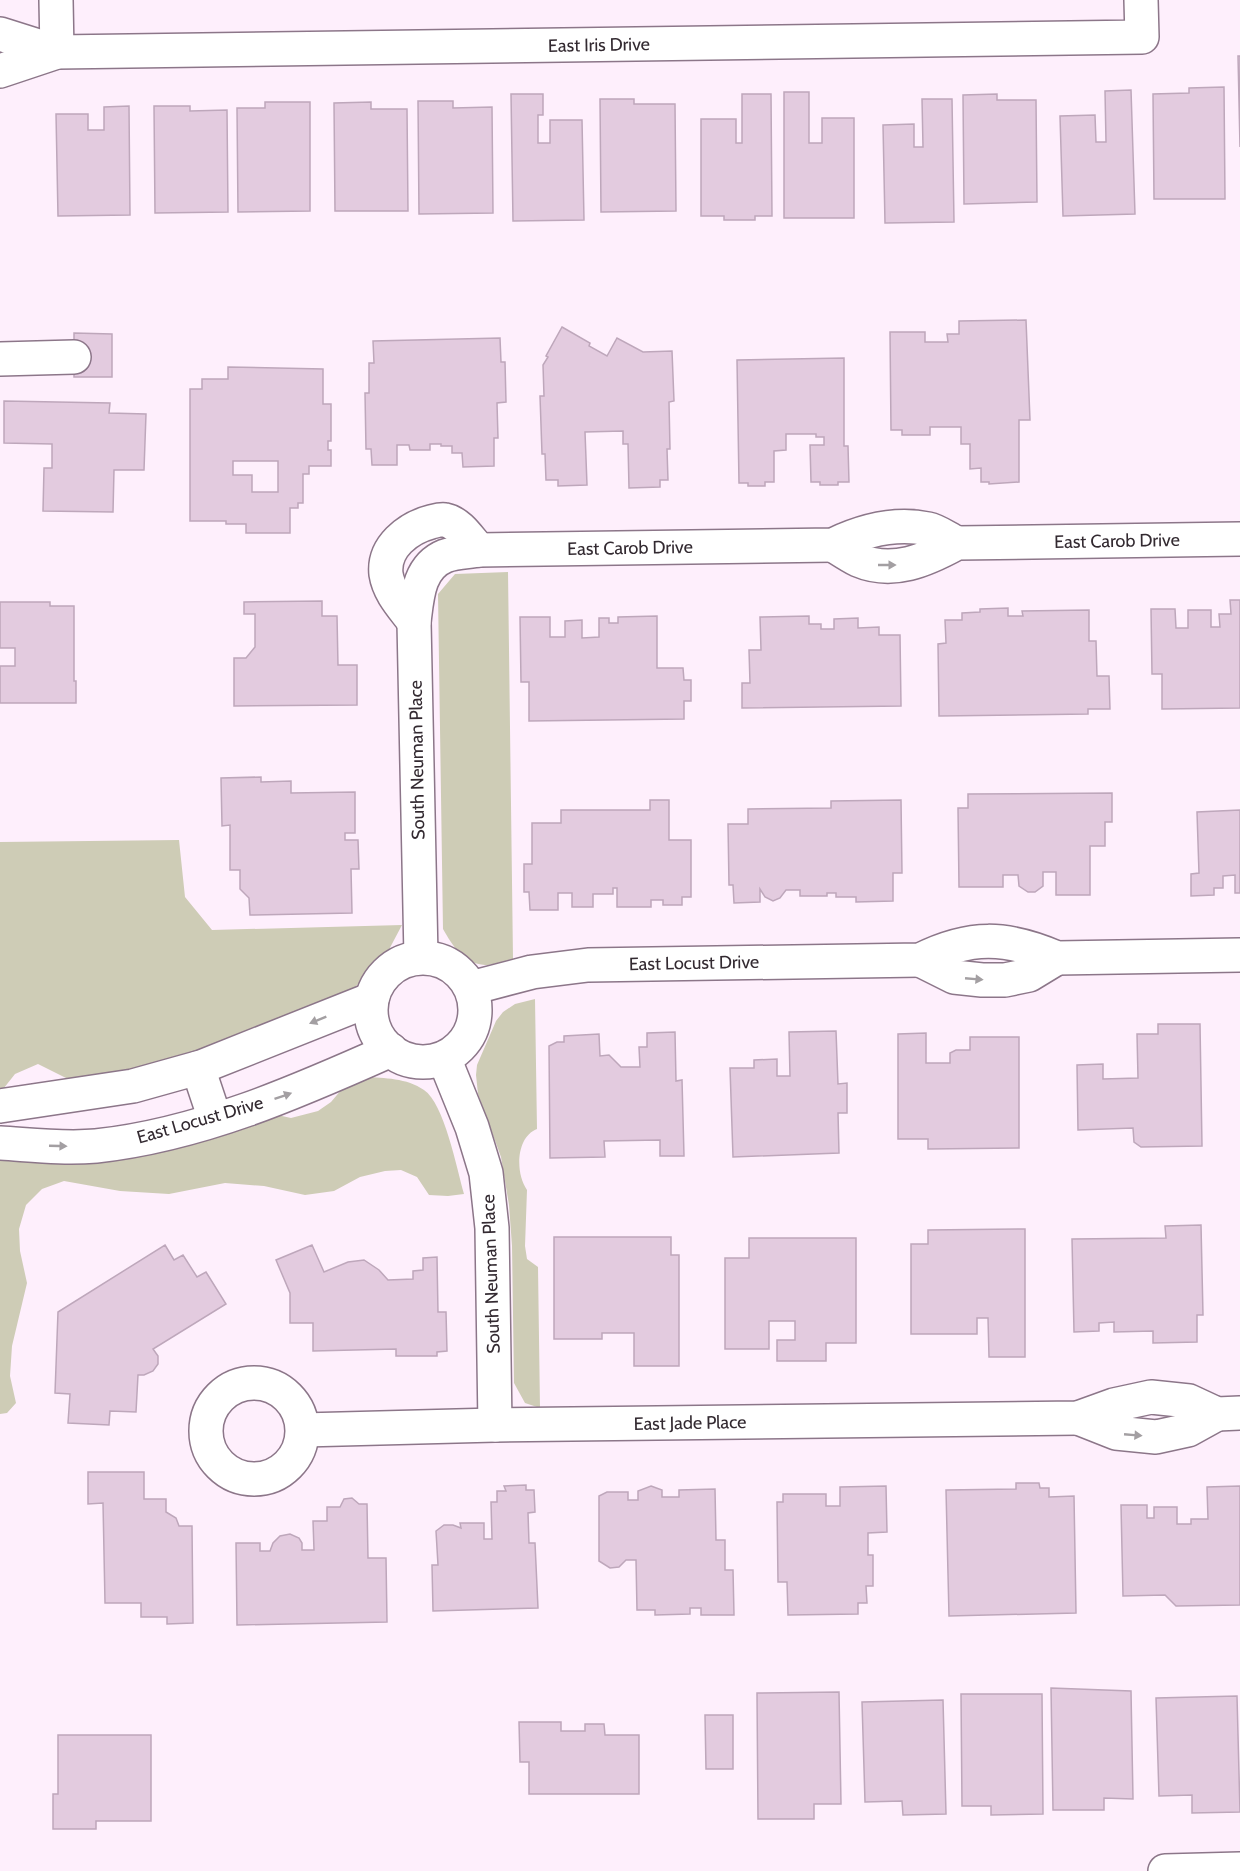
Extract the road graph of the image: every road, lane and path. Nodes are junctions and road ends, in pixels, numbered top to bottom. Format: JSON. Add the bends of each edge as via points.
{"nodes":[{"id":1,"x":56,"y":0,"type":"edge"},
{"id":2,"x":1141,"y":0,"type":"edge"},
{"id":3,"x":0,"y":34,"type":"edge"},
{"id":4,"x":57,"y":52,"type":"junction"},
{"id":5,"x":0,"y":71,"type":"edge"},
{"id":6,"x":74,"y":357,"type":"dead end"},
{"id":7,"x":0,"y":359,"type":"edge"},
{"id":8,"x":1240,"y":539,"type":"edge"},
{"id":9,"x":479,"y":550,"type":"junction"},
{"id":10,"x":430,"y":566,"type":"joint"},
{"id":11,"x":414,"y":622,"type":"junction"},
{"id":12,"x":1240,"y":955,"type":"edge"},
{"id":13,"x":421,"y":957,"type":"junction"},
{"id":14,"x":471,"y":988,"type":"junction"},
{"id":15,"x":372,"y":999,"type":"junction"},
{"id":16,"x":391,"y":1050,"type":"junction"},
{"id":17,"x":444,"y":1058,"type":"junction"},
{"id":18,"x":198,"y":1068,"type":"junction"},
{"id":19,"x":92,"y":1094,"type":"junction"},
{"id":20,"x":0,"y":1106,"type":"edge"},
{"id":21,"x":215,"y":1119,"type":"junction"},
{"id":22,"x":0,"y":1143,"type":"edge"},
{"id":23,"x":94,"y":1146,"type":"junction"},
{"id":24,"x":1228,"y":1413,"type":"edge"},
{"id":25,"x":495,"y":1425,"type":"junction"},
{"id":26,"x":303,"y":1430,"type":"dead end"},
{"id":27,"x":1240,"y":1869,"type":"edge"},
{"id":28,"x":1165,"y":1871,"type":"edge"}],
"edges":[{"from":1,"to":4,"type":"street"},
{"from":2,"to":4,"type":"street","name":"East Iris Drive","via":[[1142,37]]},
{"from":3,"to":4,"type":"street","name":"East Iris Drive"},
{"from":4,"to":5,"type":"street","name":"East Iris Drive"},
{"from":6,"to":7,"type":"street"},
{"from":8,"to":9,"type":"street","name":"East Carob Drive","via":[[957,543],[929,529],[907,527],[856,534],[833,545]]},
{"from":9,"to":10,"type":"street","name":"East Carob Drive","via":[[445,555]]},
{"from":9,"to":11,"type":"street","via":[[458,526],[443,519],[423,524],[399,538],[388,555],[386,572],[391,590]]},
{"from":10,"to":11,"type":"street","name":"South Neuman Place","via":[[418,588]]},
{"from":11,"to":13,"type":"street","name":"South Neuman Place"},
{"from":12,"to":14,"type":"street","name":"East Locust Drive","via":[[1057,958],[1029,975],[1005,980],[954,977],[920,960],[588,965],[532,972]]},
{"from":13,"to":14,"type":"street","via":[[451,965]]},
{"from":13,"to":15,"type":"street","via":[[389,970]]},
{"from":14,"to":17,"type":"street","via":[[475,1021],[469,1036]]},
{"from":15,"to":16,"type":"street","via":[[374,1027]]},
{"from":15,"to":18,"type":"street","one_way":true},
{"from":16,"to":17,"type":"street","via":[[416,1062]]},
{"from":21,"to":16,"type":"street","name":"East Locust Drive","one_way":true,"via":[[303,1089]]},
{"from":17,"to":25,"type":"street","name":"South Neuman Place","via":[[486,1173],[492,1228]]},
{"from":18,"to":19,"type":"street"},
{"from":18,"to":21,"type":"street"},
{"from":19,"to":20,"type":"street"},
{"from":19,"to":23,"type":"street"},
{"from":21,"to":23,"type":"street","name":"East Locust Drive","via":[[147,1138]]},
{"from":22,"to":23,"type":"street","name":"East Locust Drive","one_way":true},
{"from":24,"to":25,"type":"street","name":"East Jade Place","via":[[1189,1401],[1150,1397],[1077,1418]]},
{"from":25,"to":26,"type":"street","name":"East Jade Place"},
{"from":27,"to":28,"type":"street"}]}
